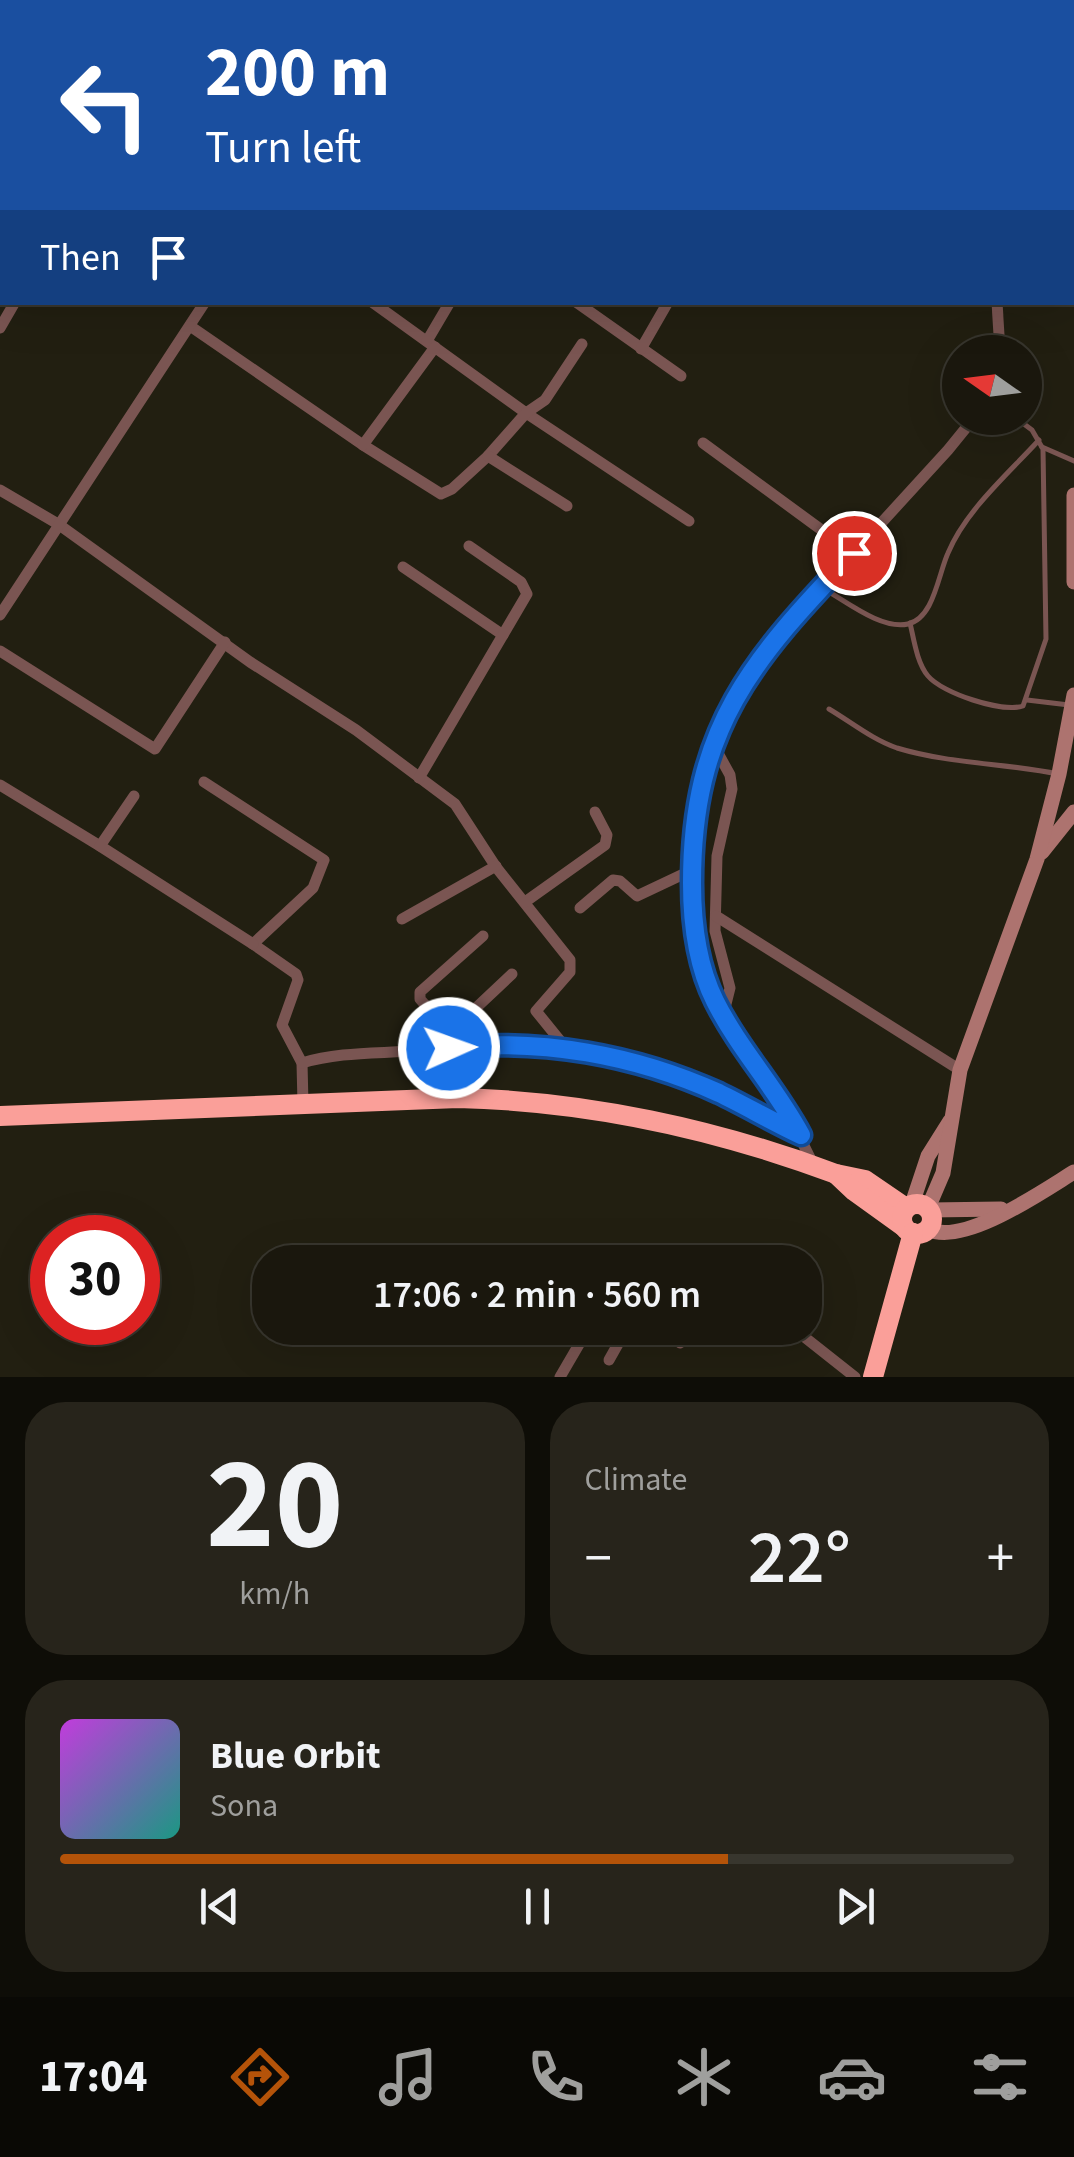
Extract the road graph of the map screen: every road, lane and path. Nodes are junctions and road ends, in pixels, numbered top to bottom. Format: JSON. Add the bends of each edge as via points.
{"nodes":[{"id":1,"x":204,"y":305,"type":"edge"},
{"id":2,"x":376,"y":305,"type":"edge"},
{"id":3,"x":449,"y":305,"type":"edge"},
{"id":4,"x":580,"y":305,"type":"edge"},
{"id":5,"x":666,"y":305,"type":"edge"},
{"id":6,"x":997,"y":305,"type":"edge"},
{"id":7,"x":190,"y":326,"type":"junction"},
{"id":8,"x":999,"y":335,"type":"edge"},
{"id":9,"x":430,"y":344,"type":"junction"},
{"id":10,"x":582,"y":344,"type":"dead end"},
{"id":11,"x":641,"y":348,"type":"junction"},
{"id":12,"x":681,"y":376,"type":"dead end"},
{"id":13,"x":526,"y":414,"type":"junction"},
{"id":14,"x":959,"y":435,"type":"edge"},
{"id":15,"x":1035,"y":435,"type":"edge"},
{"id":16,"x":1040,"y":439,"type":"junction"},
{"id":17,"x":703,"y":443,"type":"dead end"},
{"id":18,"x":363,"y":445,"type":"junction"},
{"id":19,"x":1042,"y":447,"type":"junction"},
{"id":20,"x":488,"y":456,"type":"junction"},
{"id":21,"x":1074,"y":462,"type":"edge"},
{"id":22,"x":0,"y":490,"type":"edge"},
{"id":23,"x":1074,"y":495,"type":"edge"},
{"id":24,"x":567,"y":506,"type":"dead end"},
{"id":25,"x":689,"y":522,"type":"dead end"},
{"id":26,"x":58,"y":524,"type":"junction"},
{"id":27,"x":469,"y":546,"type":"dead end"},
{"id":28,"x":854,"y":553,"type":"junction"},
{"id":29,"x":402,"y":567,"type":"dead end"},
{"id":30,"x":1074,"y":582,"type":"edge"},
{"id":31,"x":821,"y":588,"type":"junction"},
{"id":32,"x":0,"y":615,"type":"edge"},
{"id":33,"x":910,"y":624,"type":"junction"},
{"id":34,"x":503,"y":635,"type":"junction"},
{"id":35,"x":225,"y":642,"type":"junction"},
{"id":36,"x":0,"y":651,"type":"edge"},
{"id":37,"x":1027,"y":700,"type":"junction"},
{"id":38,"x":1073,"y":700,"type":"edge"},
{"id":39,"x":829,"y":709,"type":"dead end"},
{"id":40,"x":713,"y":744,"type":"junction"},
{"id":41,"x":1060,"y":774,"type":"junction"},
{"id":42,"x":419,"y":778,"type":"junction"},
{"id":43,"x":204,"y":782,"type":"dead end"},
{"id":44,"x":0,"y":785,"type":"edge"},
{"id":45,"x":134,"y":796,"type":"dead end"},
{"id":46,"x":595,"y":812,"type":"dead end"},
{"id":47,"x":1074,"y":812,"type":"edge"},
{"id":48,"x":100,"y":846,"type":"junction"},
{"id":49,"x":1037,"y":859,"type":"junction"},
{"id":50,"x":496,"y":866,"type":"junction"},
{"id":51,"x":692,"y":870,"type":"junction"},
{"id":52,"x":525,"y":902,"type":"junction"},
{"id":53,"x":580,"y":908,"type":"dead end"},
{"id":54,"x":716,"y":916,"type":"junction"},
{"id":55,"x":402,"y":919,"type":"dead end"},
{"id":56,"x":483,"y":936,"type":"dead end"},
{"id":57,"x":253,"y":944,"type":"junction"},
{"id":58,"x":512,"y":974,"type":"dead end"},
{"id":59,"x":723,"y":1016,"type":"junction"},
{"id":60,"x":450,"y":1042,"type":"junction"},
{"id":61,"x":566,"y":1048,"type":"junction"},
{"id":62,"x":302,"y":1063,"type":"junction"},
{"id":63,"x":960,"y":1070,"type":"junction"},
{"id":64,"x":303,"y":1104,"type":"junction"},
{"id":65,"x":0,"y":1116,"type":"edge"},
{"id":66,"x":801,"y":1135,"type":"junction"},
{"id":67,"x":814,"y":1166,"type":"junction"},
{"id":68,"x":1074,"y":1172,"type":"edge"},
{"id":69,"x":1010,"y":1208,"type":"junction"},
{"id":70,"x":917,"y":1217,"type":"junction"},
{"id":71,"x":580,"y":1345,"type":"edge"},
{"id":72,"x":618,"y":1345,"type":"edge"},
{"id":73,"x":815,"y":1345,"type":"edge"},
{"id":74,"x":610,"y":1360,"type":"dead end"},
{"id":75,"x":560,"y":1377,"type":"edge"},
{"id":76,"x":855,"y":1377,"type":"edge"},
{"id":77,"x":873,"y":1377,"type":"edge"}],
"edges":[{"from":1,"to":7,"type":"street"},
{"from":2,"to":9,"type":"street"},
{"from":3,"to":9,"type":"street"},
{"from":4,"to":11,"type":"street"},
{"from":5,"to":11,"type":"street"},
{"from":6,"to":8,"type":"street"},
{"from":7,"to":18,"type":"street"},
{"from":7,"to":26,"type":"street"},
{"from":9,"to":13,"type":"street"},
{"from":9,"to":18,"type":"street"},
{"from":10,"to":13,"type":"street","via":[[548,396]]},
{"from":11,"to":12,"type":"street"},
{"from":13,"to":20,"type":"street"},
{"from":13,"to":25,"type":"street"},
{"from":14,"to":28,"type":"street"},
{"from":15,"to":16,"type":"lane"},
{"from":16,"to":19,"type":"lane"},
{"from":16,"to":33,"type":"lane","via":[[964,524],[926,611]]},
{"from":17,"to":28,"type":"street"},
{"from":18,"to":20,"type":"street","via":[[442,494]]},
{"from":19,"to":21,"type":"lane"},
{"from":19,"to":37,"type":"lane","via":[[1046,640]]},
{"from":20,"to":24,"type":"street"},
{"from":22,"to":26,"type":"street"},
{"from":23,"to":30,"type":"street"},
{"from":26,"to":32,"type":"street"},
{"from":26,"to":35,"type":"street"},
{"from":27,"to":34,"type":"street","via":[[526,588]]},
{"from":28,"to":31,"type":"street"},
{"from":29,"to":34,"type":"street"},
{"from":31,"to":33,"type":"lane","via":[[886,623]]},
{"from":31,"to":40,"type":"street","via":[[744,681]]},
{"from":33,"to":37,"type":"lane","via":[[922,667],[937,684],[1004,708]]},
{"from":34,"to":42,"type":"street"},
{"from":35,"to":36,"type":"street","via":[[156,749]]},
{"from":35,"to":42,"type":"street"},
{"from":37,"to":38,"type":"lane"},
{"from":38,"to":41,"type":"street"},
{"from":39,"to":41,"type":"lane","via":[[897,748]]},
{"from":40,"to":51,"type":"street"},
{"from":40,"to":54,"type":"street","via":[[732,789],[717,856]]},
{"from":41,"to":49,"type":"street"},
{"from":42,"to":50,"type":"street","via":[[463,813]]},
{"from":43,"to":57,"type":"street","via":[[324,860],[314,888]]},
{"from":44,"to":48,"type":"street"},
{"from":45,"to":48,"type":"street"},
{"from":46,"to":52,"type":"street","via":[[605,844]]},
{"from":47,"to":49,"type":"street"},
{"from":48,"to":57,"type":"street"},
{"from":49,"to":63,"type":"street"},
{"from":50,"to":52,"type":"street"},
{"from":50,"to":55,"type":"street"},
{"from":51,"to":53,"type":"street","via":[[637,896],[614,880]]},
{"from":51,"to":59,"type":"street","via":[[699,955]]},
{"from":52,"to":61,"type":"street","via":[[570,960],[570,972],[536,1010]]},
{"from":54,"to":59,"type":"street","via":[[730,988]]},
{"from":54,"to":63,"type":"street"},
{"from":56,"to":60,"type":"street","via":[[420,992]]},
{"from":57,"to":62,"type":"street","via":[[296,974],[282,1025]]},
{"from":58,"to":60,"type":"street","via":[[461,1022]]},
{"from":59,"to":66,"type":"street"},
{"from":60,"to":61,"type":"street"},
{"from":60,"to":62,"type":"street"},
{"from":61,"to":66,"type":"street","via":[[612,1056],[716,1092]]},
{"from":62,"to":64,"type":"street"},
{"from":63,"to":70,"type":"street","via":[[953,1118],[928,1156]]},
{"from":64,"to":65,"type":"highway"},
{"from":64,"to":67,"type":"highway","via":[[458,1098],[583,1107]]},
{"from":66,"to":67,"type":"street"},
{"from":67,"to":70,"type":"highway","via":[[836,1174],[854,1192]]},
{"from":68,"to":69,"type":"street"},
{"from":69,"to":70,"type":"street"},
{"from":69,"to":70,"type":"street","via":[[954,1233],[938,1234]]},
{"from":70,"to":77,"type":"highway"},
{"from":71,"to":75,"type":"street"},
{"from":72,"to":74,"type":"street"},
{"from":73,"to":76,"type":"street"}]}
